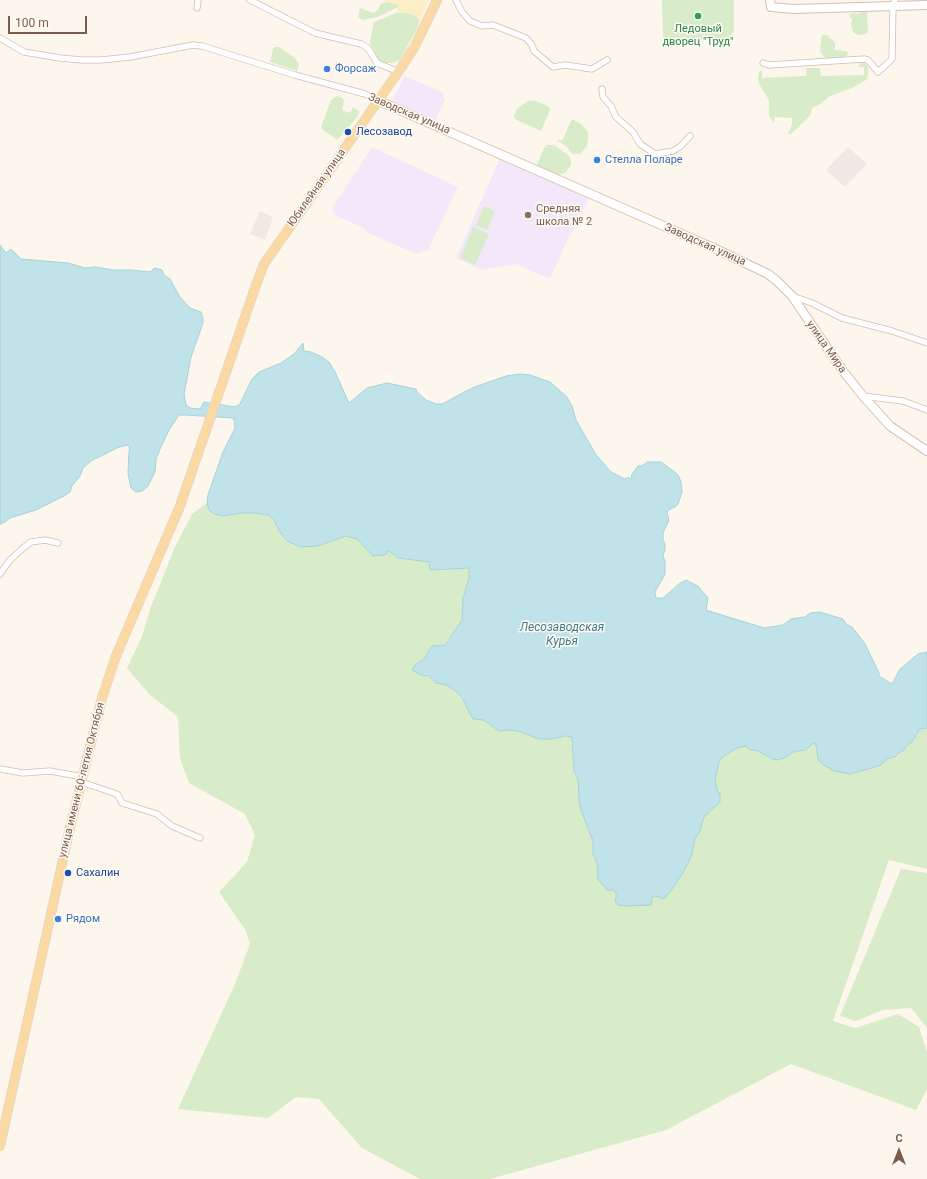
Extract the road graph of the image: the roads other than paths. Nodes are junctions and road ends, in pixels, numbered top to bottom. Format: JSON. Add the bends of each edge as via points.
{"nodes":[{"id":1,"x":198,"y":0,"type":"edge"},
{"id":2,"x":250,"y":0,"type":"edge"},
{"id":3,"x":437,"y":0,"type":"edge"},
{"id":4,"x":456,"y":0,"type":"edge"},
{"id":5,"x":770,"y":0,"type":"edge"},
{"id":6,"x":894,"y":3,"type":"edge"},
{"id":7,"x":927,"y":5,"type":"edge"},
{"id":8,"x":197,"y":8,"type":"dead end"},
{"id":9,"x":0,"y":38,"type":"edge"},
{"id":10,"x":606,"y":60,"type":"dead end"},
{"id":11,"x":763,"y":63,"type":"dead end"},
{"id":12,"x":399,"y":72,"type":"junction"},
{"id":13,"x":602,"y":89,"type":"dead end"},
{"id":14,"x":379,"y":101,"type":"junction"},
{"id":15,"x":690,"y":136,"type":"dead end"},
{"id":16,"x":792,"y":296,"type":"junction"},
{"id":17,"x":927,"y":343,"type":"edge"},
{"id":18,"x":863,"y":396,"type":"junction"},
{"id":19,"x":927,"y":410,"type":"edge"},
{"id":20,"x":208,"y":428,"type":"joint"},
{"id":21,"x":927,"y":451,"type":"edge"},
{"id":22,"x":58,"y":543,"type":"dead end"},
{"id":23,"x":0,"y":574,"type":"edge"},
{"id":24,"x":0,"y":770,"type":"edge"},
{"id":25,"x":82,"y":780,"type":"junction"},
{"id":26,"x":200,"y":838,"type":"dead end"},
{"id":27,"x":0,"y":1146,"type":"edge"}],
"edges":[{"from":1,"to":8,"type":"street"},
{"from":2,"to":12,"type":"street","via":[[315,33],[361,44],[368,48],[377,63]]},
{"from":3,"to":12,"type":"main road","name":"Юбилейная улица","via":[[415,46]]},
{"from":4,"to":10,"type":"street","via":[[470,21],[482,26],[493,25],[526,38],[534,51],[553,67],[565,65],[592,69]]},
{"from":5,"to":6,"type":"street","via":[[771,7],[794,9]]},
{"from":6,"to":7,"type":"street"},
{"from":6,"to":11,"type":"street","via":[[892,59],[878,72],[864,59],[769,65]]},
{"from":9,"to":14,"type":"street","name":"Заводская улица","via":[[24,52],[81,60],[130,57],[193,45],[202,46],[365,94]]},
{"from":12,"to":14,"type":"main road","name":"Юбилейная улица"},
{"from":13,"to":15,"type":"street","via":[[602,97],[611,106],[616,117],[633,132],[640,144],[655,154],[673,151]]},
{"from":14,"to":16,"type":"street","name":"Заводская улица","via":[[737,259],[777,280]]},
{"from":14,"to":20,"type":"main road","name":"Юбилейная улица","via":[[264,264]]},
{"from":16,"to":17,"type":"street","via":[[842,318]]},
{"from":16,"to":18,"type":"street","name":"улица Мира","via":[[842,371]]},
{"from":18,"to":19,"type":"street","via":[[903,400]]},
{"from":18,"to":21,"type":"street","name":"улица Мира","via":[[890,426]]},
{"from":20,"to":25,"type":"main road","name":"улица имени 60-летия Октября","via":[[180,506],[116,656],[102,698]]},
{"from":22,"to":23,"type":"street","via":[[45,540],[31,542],[10,560]]},
{"from":24,"to":25,"type":"street","via":[[50,771]]},
{"from":25,"to":26,"type":"street","via":[[118,795],[122,803],[157,814],[172,826]]},
{"from":25,"to":27,"type":"main road","name":"улица имени 60-летия Октября","via":[[68,832]]}]}
